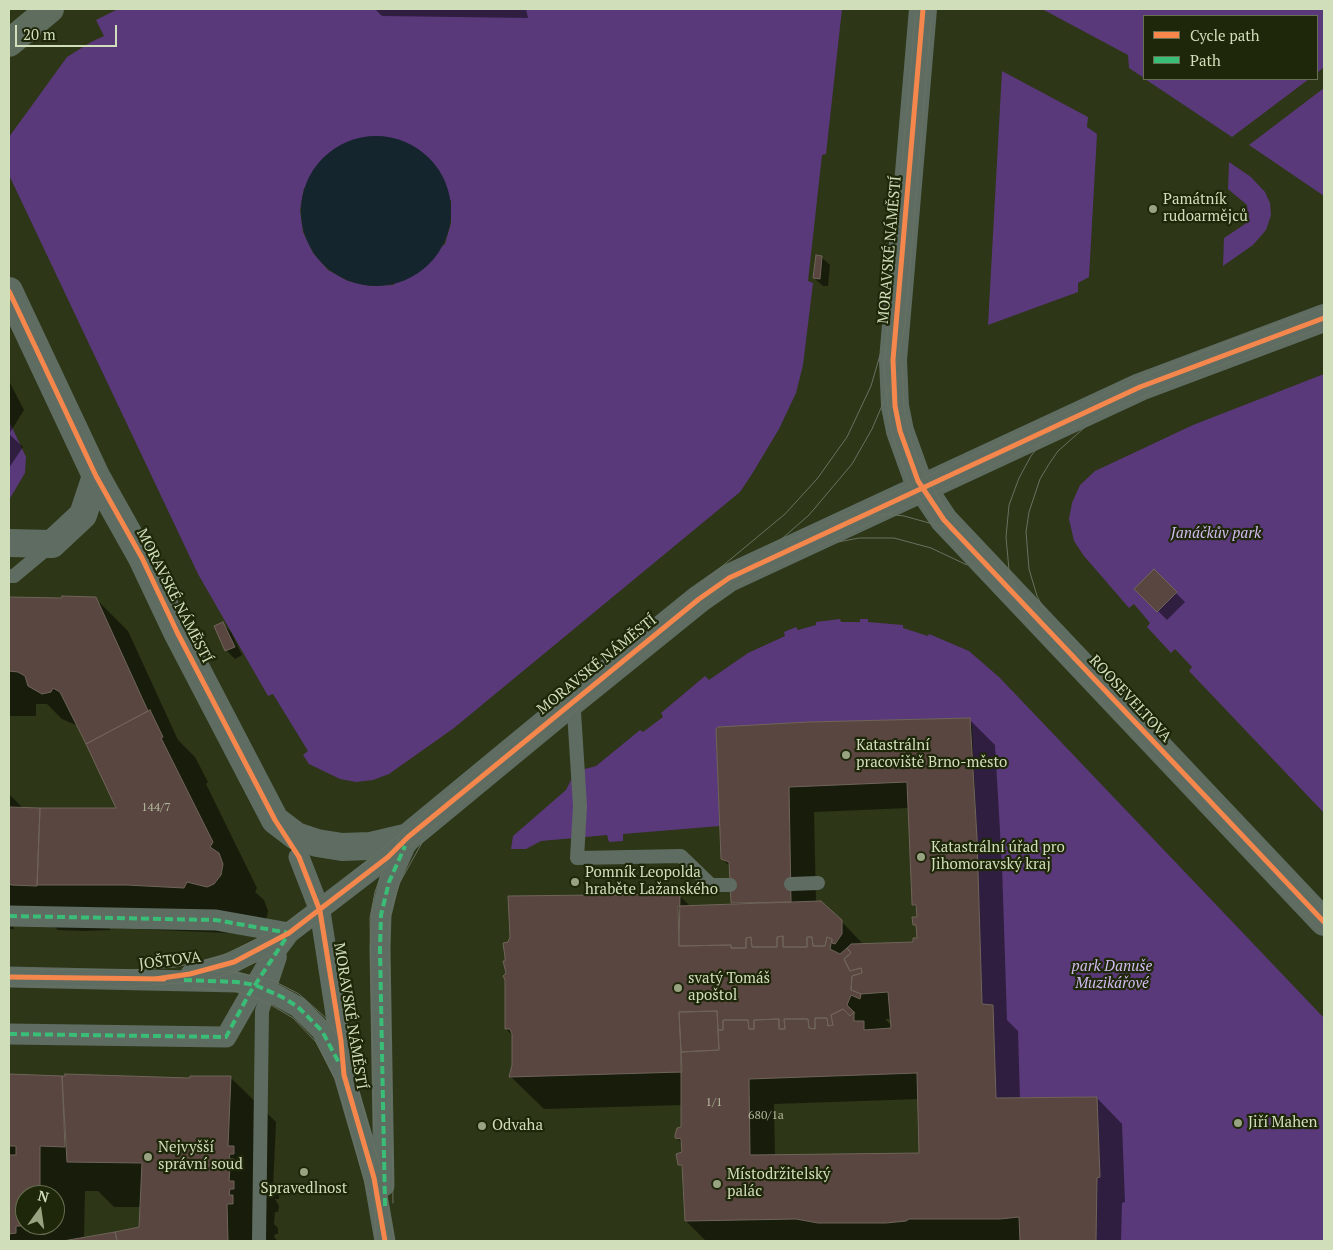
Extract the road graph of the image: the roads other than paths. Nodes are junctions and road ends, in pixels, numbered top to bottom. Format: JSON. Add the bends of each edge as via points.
{"nodes":[{"id":1,"x":50,"y":9,"type":"edge"},
{"id":2,"x":923,"y":9,"type":"edge"},
{"id":3,"x":9,"y":43,"type":"edge"},
{"id":4,"x":9,"y":291,"type":"edge"},
{"id":5,"x":1324,"y":318,"type":"edge"},
{"id":6,"x":96,"y":476,"type":"junction"},
{"id":7,"x":923,"y":489,"type":"junction"},
{"id":8,"x":9,"y":543,"type":"edge"},
{"id":9,"x":52,"y":544,"type":"junction"},
{"id":10,"x":9,"y":576,"type":"edge"},
{"id":11,"x":568,"y":705,"type":"junction"},
{"id":12,"x":276,"y":820,"type":"junction"},
{"id":13,"x":408,"y":837,"type":"junction"},
{"id":14,"x":299,"y":857,"type":"joint"},
{"id":15,"x":388,"y":857,"type":"joint"},
{"id":16,"x":818,"y":883,"type":"dead end"},
{"id":17,"x":791,"y":884,"type":"dead end"},
{"id":18,"x":730,"y":885,"type":"dead end"},
{"id":19,"x":320,"y":911,"type":"junction"},
{"id":20,"x":9,"y":916,"type":"edge"},
{"id":21,"x":1324,"y":922,"type":"edge"},
{"id":22,"x":289,"y":933,"type":"junction"},
{"id":23,"x":9,"y":977,"type":"edge"},
{"id":24,"x":155,"y":979,"type":"junction"},
{"id":25,"x":221,"y":981,"type":"joint"},
{"id":26,"x":262,"y":988,"type":"junction"},
{"id":27,"x":9,"y":1034,"type":"edge"},
{"id":28,"x":344,"y":1075,"type":"junction"},
{"id":29,"x":259,"y":1241,"type":"edge"}],
"edges":[{"from":1,"to":3,"type":"main road"},
{"from":2,"to":7,"type":"street","name":"MORAVSKÉ NÁMĚSTÍ","via":[[893,374],[900,432]]},
{"from":4,"to":6,"type":"street","name":"MORAVSKÉ NÁMĚSTÍ"},
{"from":5,"to":7,"type":"street","name":"MORAVSKÉ NÁMĚSTÍ","via":[[1140,387]]},
{"from":6,"to":9,"type":"street","via":[[83,515]]},
{"from":6,"to":12,"type":"street","name":"MORAVSKÉ NÁMĚSTÍ","via":[[142,558],[177,632]]},
{"from":7,"to":11,"type":"street","name":"MORAVSKÉ NÁMĚSTÍ","via":[[716,586]]},
{"from":7,"to":21,"type":"street","name":"ROOSEVELTOVA","via":[[944,520]]},
{"from":8,"to":9,"type":"street"},
{"from":9,"to":10,"type":"lane","via":[[14,576]]},
{"from":11,"to":13,"type":"street","name":"MORAVSKÉ NÁMĚSTÍ"},
{"from":11,"to":18,"type":"lane","via":[[574,712],[580,806],[577,858],[681,856],[711,885]]},
{"from":12,"to":13,"type":"street","name":"MORAVSKÉ NÁMĚSTÍ","via":[[296,836],[342,847],[370,846]]},
{"from":12,"to":14,"type":"lane","name":"MORAVSKÉ NÁMĚSTÍ"},
{"from":13,"to":15,"type":"street","name":"MORAVSKÉ NÁMĚSTÍ"},
{"from":13,"to":28,"type":"street","name":"MORAVSKÉ NÁMĚSTÍ","via":[[389,882],[381,915],[385,1241],[374,1178]]},
{"from":14,"to":19,"type":"street","name":"MORAVSKÉ NÁMĚSTÍ"},
{"from":15,"to":19,"type":"street","name":"MORAVSKÉ NÁMĚSTÍ"},
{"from":16,"to":17,"type":"lane"},
{"from":19,"to":22,"type":"street","name":"JOŠTOVA"},
{"from":19,"to":28,"type":"street","name":"MORAVSKÉ NÁMĚSTÍ"},
{"from":20,"to":22,"type":"street","via":[[216,920]]},
{"from":22,"to":24,"type":"street","name":"JOŠTOVA","via":[[234,962]]},
{"from":22,"to":26,"type":"street","name":"JOŠTOVA"},
{"from":23,"to":24,"type":"street","name":"JOŠTOVA"},
{"from":24,"to":25,"type":"street","name":"JOŠTOVA"},
{"from":25,"to":26,"type":"street","name":"MORAVSKÉ NÁMĚSTÍ"},
{"from":26,"to":27,"type":"street","name":"JOŠTOVA","via":[[226,1037]]},
{"from":26,"to":28,"type":"street","name":"MORAVSKÉ NÁMĚSTÍ","via":[[298,1007],[322,1031]]},
{"from":26,"to":29,"type":"lane"}]}
